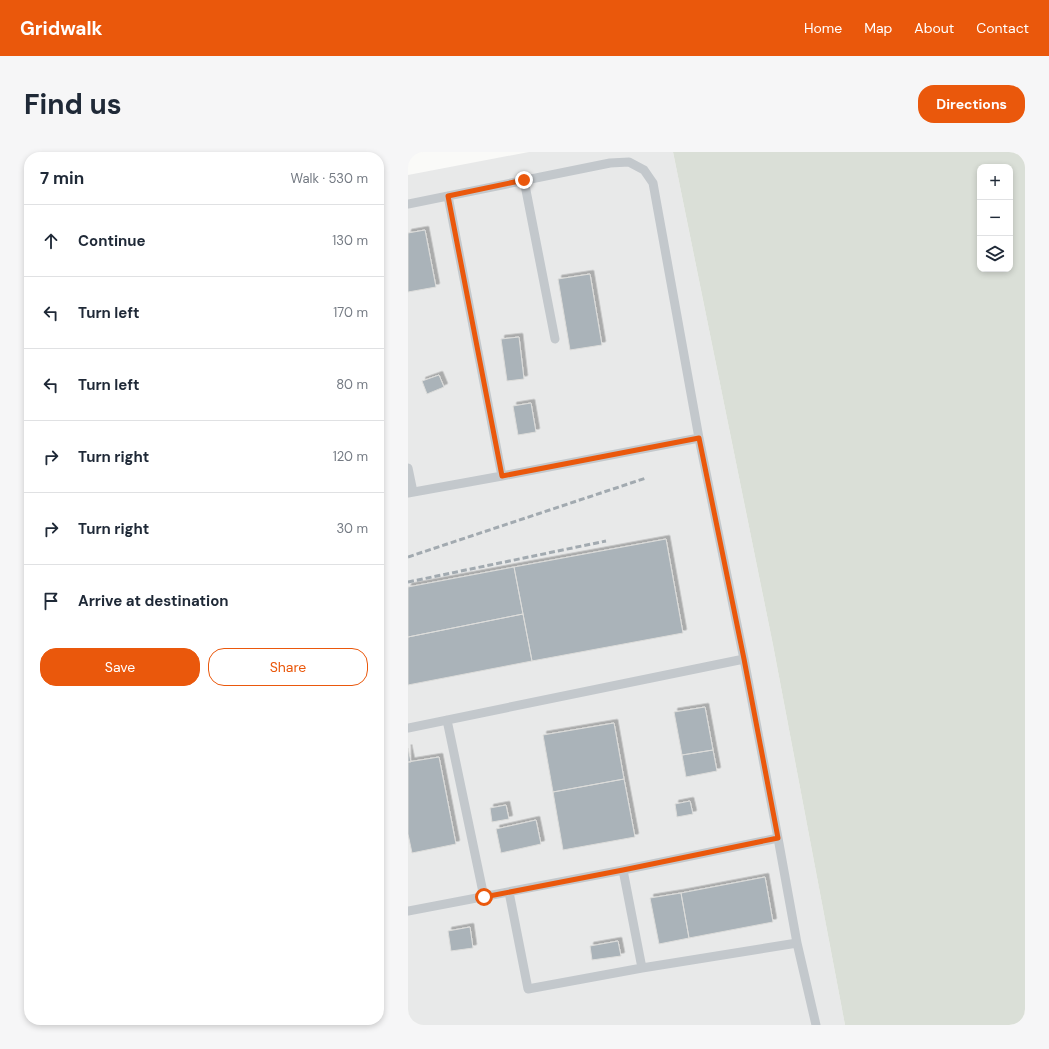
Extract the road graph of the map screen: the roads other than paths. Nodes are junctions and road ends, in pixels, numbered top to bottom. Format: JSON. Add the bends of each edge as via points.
{"nodes":[{"id":1,"x":524,"y":180,"type":"junction"},
{"id":2,"x":448,"y":196,"type":"junction"},
{"id":3,"x":408,"y":204,"type":"edge"},
{"id":4,"x":555,"y":339,"type":"dead end"},
{"id":5,"x":699,"y":438,"type":"junction"},
{"id":6,"x":408,"y":468,"type":"edge"},
{"id":7,"x":502,"y":476,"type":"junction"},
{"id":8,"x":411,"y":492,"type":"edge"},
{"id":9,"x":744,"y":659,"type":"junction"},
{"id":10,"x":446,"y":720,"type":"junction"},
{"id":11,"x":408,"y":728,"type":"edge"},
{"id":12,"x":778,"y":838,"type":"junction"},
{"id":13,"x":623,"y":870,"type":"junction"},
{"id":14,"x":509,"y":892,"type":"junction"},
{"id":15,"x":484,"y":897,"type":"junction"},
{"id":16,"x":408,"y":911,"type":"edge"},
{"id":17,"x":797,"y":943,"type":"junction"},
{"id":18,"x":642,"y":968,"type":"junction"},
{"id":19,"x":816,"y":1025,"type":"edge"}],
"edges":[{"from":1,"to":2,"type":"lane"},
{"from":1,"to":4,"type":"lane"},
{"from":1,"to":5,"type":"lane","via":[[610,163],[629,162],[644,170],[653,183]]},
{"from":2,"to":3,"type":"lane"},
{"from":2,"to":7,"type":"lane"},
{"from":5,"to":7,"type":"lane"},
{"from":5,"to":9,"type":"lane"},
{"from":6,"to":8,"type":"lane"},
{"from":7,"to":8,"type":"lane"},
{"from":9,"to":10,"type":"lane"},
{"from":9,"to":12,"type":"lane"},
{"from":10,"to":11,"type":"lane"},
{"from":10,"to":15,"type":"lane"},
{"from":12,"to":13,"type":"lane"},
{"from":12,"to":17,"type":"lane"},
{"from":13,"to":14,"type":"lane"},
{"from":13,"to":18,"type":"lane"},
{"from":14,"to":15,"type":"lane"},
{"from":14,"to":18,"type":"lane","via":[[528,989]]},
{"from":15,"to":16,"type":"lane"},
{"from":17,"to":18,"type":"lane"},
{"from":17,"to":19,"type":"lane"}]}
